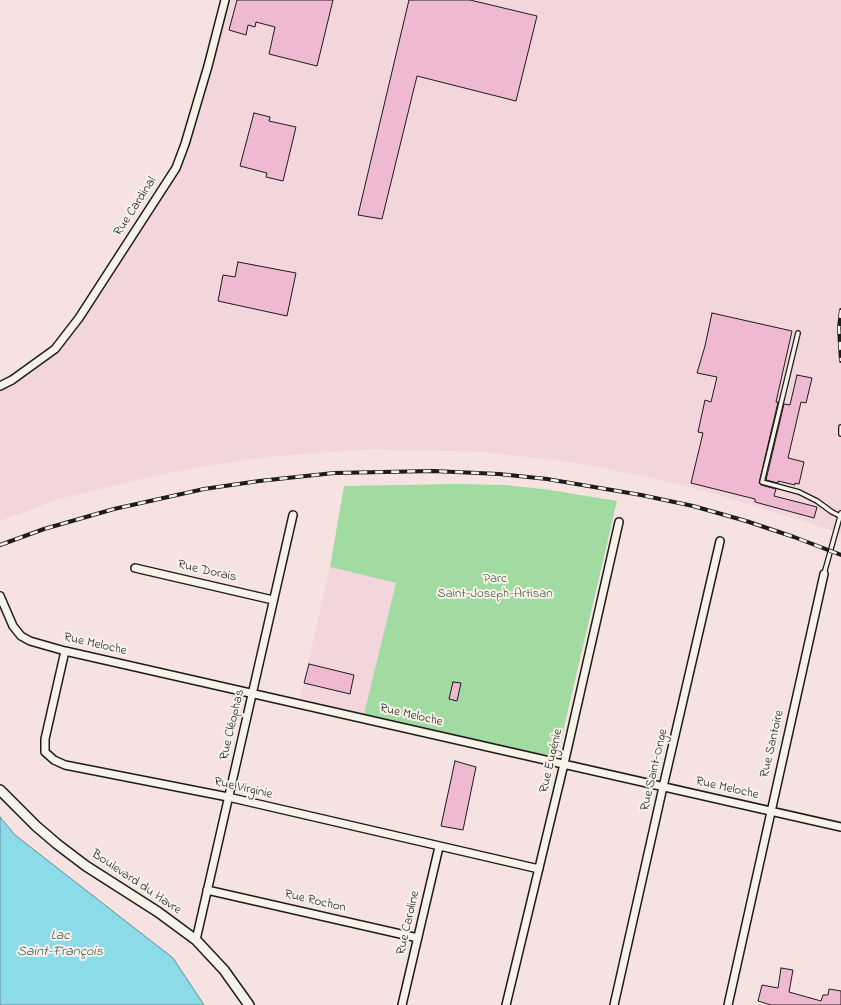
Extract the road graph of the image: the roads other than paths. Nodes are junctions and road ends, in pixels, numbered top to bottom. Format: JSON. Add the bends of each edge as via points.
{"nodes":[{"id":1,"x":225,"y":0,"type":"edge"},
{"id":2,"x":798,"y":333,"type":"dead end"},
{"id":3,"x":0,"y":386,"type":"edge"},
{"id":4,"x":841,"y":427,"type":"edge"},
{"id":5,"x":841,"y":434,"type":"edge"},
{"id":6,"x":841,"y":514,"type":"edge"},
{"id":7,"x":293,"y":515,"type":"dead end"},
{"id":8,"x":619,"y":522,"type":"dead end"},
{"id":9,"x":720,"y":542,"type":"dead end"},
{"id":10,"x":135,"y":568,"type":"dead end"},
{"id":11,"x":824,"y":574,"type":"joint"},
{"id":12,"x":0,"y":596,"type":"edge"},
{"id":13,"x":273,"y":600,"type":"junction"},
{"id":14,"x":65,"y":651,"type":"junction"},
{"id":15,"x":252,"y":693,"type":"junction"},
{"id":16,"x":564,"y":764,"type":"junction"},
{"id":17,"x":663,"y":787,"type":"junction"},
{"id":18,"x":0,"y":790,"type":"edge"},
{"id":19,"x":228,"y":798,"type":"junction"},
{"id":20,"x":770,"y":811,"type":"junction"},
{"id":21,"x":841,"y":827,"type":"edge"},
{"id":22,"x":439,"y":847,"type":"junction"},
{"id":23,"x":539,"y":869,"type":"junction"},
{"id":24,"x":207,"y":890,"type":"junction"},
{"id":25,"x":418,"y":938,"type":"junction"},
{"id":26,"x":196,"y":940,"type":"junction"},
{"id":27,"x":249,"y":1005,"type":"edge"},
{"id":28,"x":402,"y":1005,"type":"edge"},
{"id":29,"x":506,"y":1005,"type":"edge"},
{"id":30,"x":614,"y":1005,"type":"edge"},
{"id":31,"x":728,"y":1005,"type":"edge"}],
"edges":[{"from":1,"to":3,"type":"street","name":"Rue Cardinal","via":[[208,66],[176,168],[79,318],[56,349]]},
{"from":2,"to":6,"type":"lane","via":[[762,482],[799,492],[832,512]]},
{"from":4,"to":5,"type":"lane"},
{"from":6,"to":11,"type":"lane","name":"Rue Santoire"},
{"from":7,"to":13,"type":"street","name":"Rue Cléophas"},
{"from":8,"to":16,"type":"street","name":"Rue Eugénie"},
{"from":9,"to":17,"type":"street","name":"Rue Saint-Onge"},
{"from":10,"to":13,"type":"street","name":"Rue Dorais"},
{"from":11,"to":20,"type":"street","name":"Rue Santoire"},
{"from":12,"to":14,"type":"street","name":"Rue Meloche","via":[[21,636]]},
{"from":13,"to":15,"type":"street","name":"Rue Cléophas"},
{"from":14,"to":15,"type":"street","name":"Rue Meloche"},
{"from":14,"to":19,"type":"street","name":"Rue Virginie","via":[[45,739],[45,752],[65,765]]},
{"from":15,"to":16,"type":"street","name":"Rue Meloche"},
{"from":15,"to":19,"type":"street","name":"Rue Cléophas"},
{"from":16,"to":17,"type":"street","name":"Rue Meloche"},
{"from":16,"to":23,"type":"street","name":"Rue Eugénie"},
{"from":17,"to":20,"type":"street","name":"Rue Meloche"},
{"from":17,"to":30,"type":"street","name":"Rue Saint-Onge"},
{"from":18,"to":26,"type":"street","name":"Boulevard du Havre","via":[[57,844]]},
{"from":19,"to":22,"type":"street","name":"Rue Virginie"},
{"from":19,"to":24,"type":"street","name":"Rue Cléophas"},
{"from":20,"to":21,"type":"street","name":"Rue Meloche"},
{"from":20,"to":31,"type":"street","name":"Rue Santoire"},
{"from":22,"to":23,"type":"street","name":"Rue Virginie"},
{"from":22,"to":25,"type":"street","name":"Rue Caroline"},
{"from":23,"to":29,"type":"street","name":"Rue Eugénie"},
{"from":24,"to":25,"type":"street","name":"Rue Rochon"},
{"from":24,"to":26,"type":"street","name":"Rue Cléophas"},
{"from":25,"to":28,"type":"street","name":"Rue Caroline"},
{"from":26,"to":27,"type":"street","name":"Boulevard du Havre","via":[[224,970]]}]}
